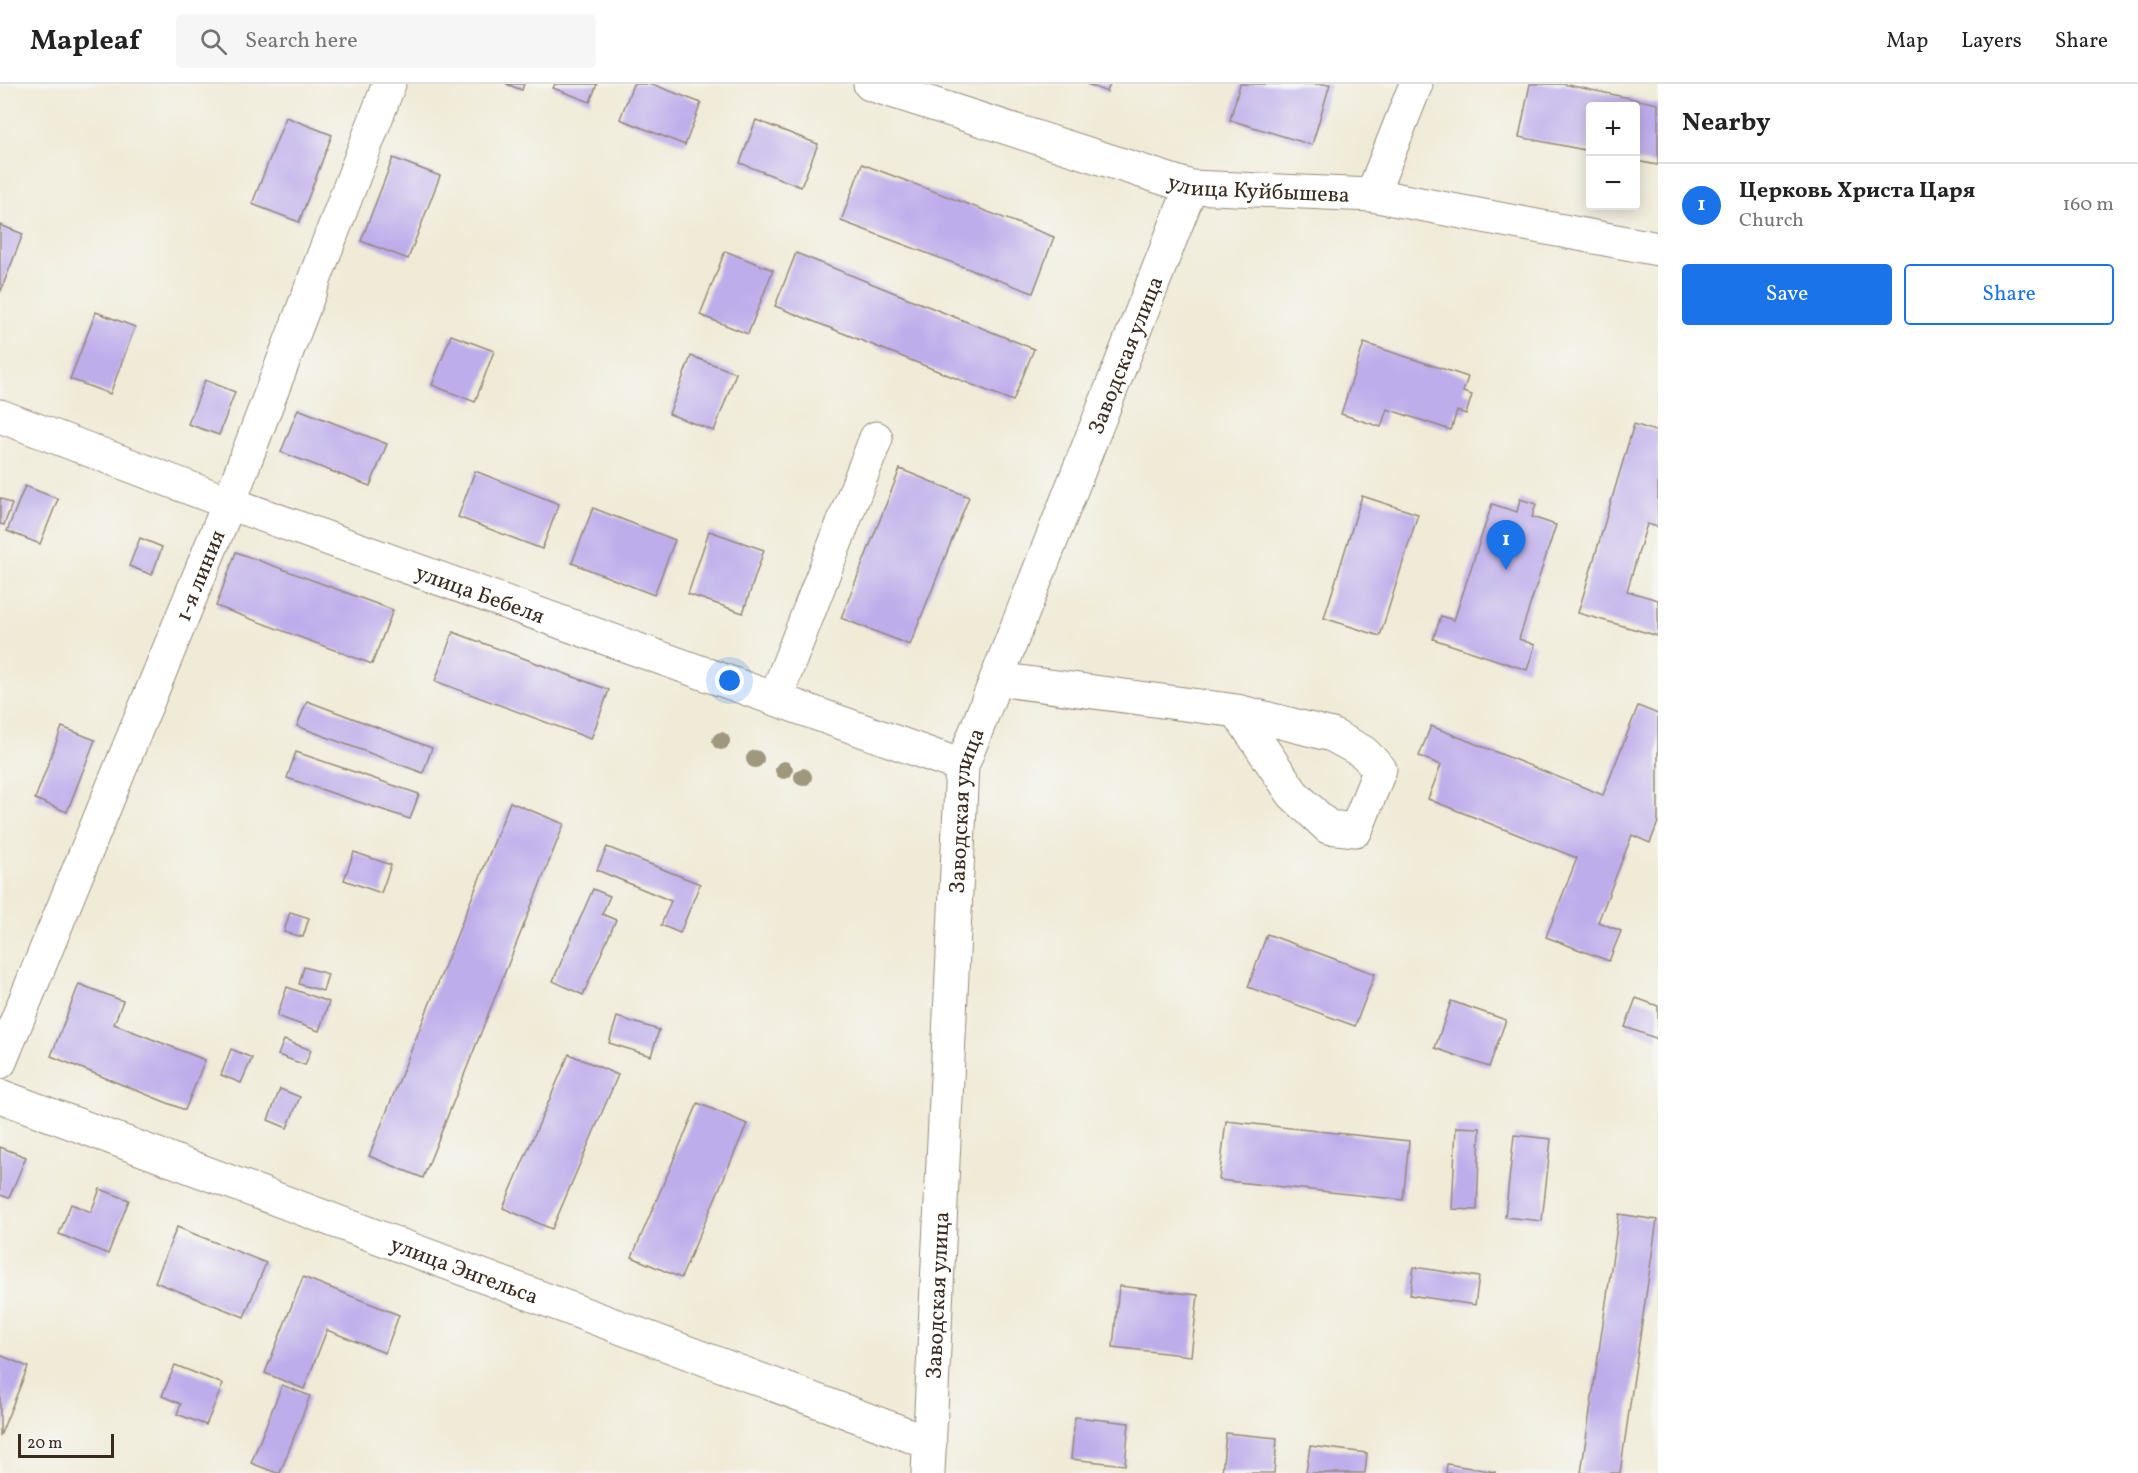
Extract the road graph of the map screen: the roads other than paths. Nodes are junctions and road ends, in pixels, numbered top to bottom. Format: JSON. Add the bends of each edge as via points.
{"nodes":[{"id":1,"x":388,"y":84,"type":"edge"},
{"id":2,"x":870,"y":84,"type":"edge"},
{"id":3,"x":1416,"y":84,"type":"edge"},
{"id":4,"x":1191,"y":187,"type":"junction"},
{"id":5,"x":1372,"y":195,"type":"junction"},
{"id":6,"x":1658,"y":249,"type":"edge"},
{"id":7,"x":0,"y":417,"type":"edge"},
{"id":8,"x":876,"y":438,"type":"dead end"},
{"id":9,"x":229,"y":503,"type":"junction"},
{"id":10,"x":996,"y":679,"type":"junction"},
{"id":11,"x":775,"y":699,"type":"junction"},
{"id":12,"x":1237,"y":711,"type":"dead end"},
{"id":13,"x":962,"y":766,"type":"junction"},
{"id":14,"x":0,"y":1062,"type":"edge"},
{"id":15,"x":0,"y":1096,"type":"edge"},
{"id":16,"x":929,"y":1458,"type":"edge"}],
"edges":[{"from":1,"to":9,"type":"street","name":"1-я линия"},
{"from":2,"to":4,"type":"street","name":"улица Куйбышева"},
{"from":3,"to":5,"type":"street"},
{"from":4,"to":5,"type":"street","name":"улица Куйбышева"},
{"from":4,"to":10,"type":"street","name":"Заводская улица"},
{"from":5,"to":6,"type":"street","name":"улица Куйбышева"},
{"from":7,"to":9,"type":"street","name":"улица Бебеля"},
{"from":8,"to":11,"type":"street"},
{"from":9,"to":11,"type":"street","name":"улица Бебеля"},
{"from":9,"to":14,"type":"street","name":"1-я линия"},
{"from":10,"to":12,"type":"street"},
{"from":10,"to":13,"type":"street","name":"Заводская улица"},
{"from":11,"to":13,"type":"street","name":"улица Бебеля"},
{"from":13,"to":16,"type":"street","name":"Заводская улица"},
{"from":15,"to":16,"type":"street","name":"улица Энгельса"}]}
